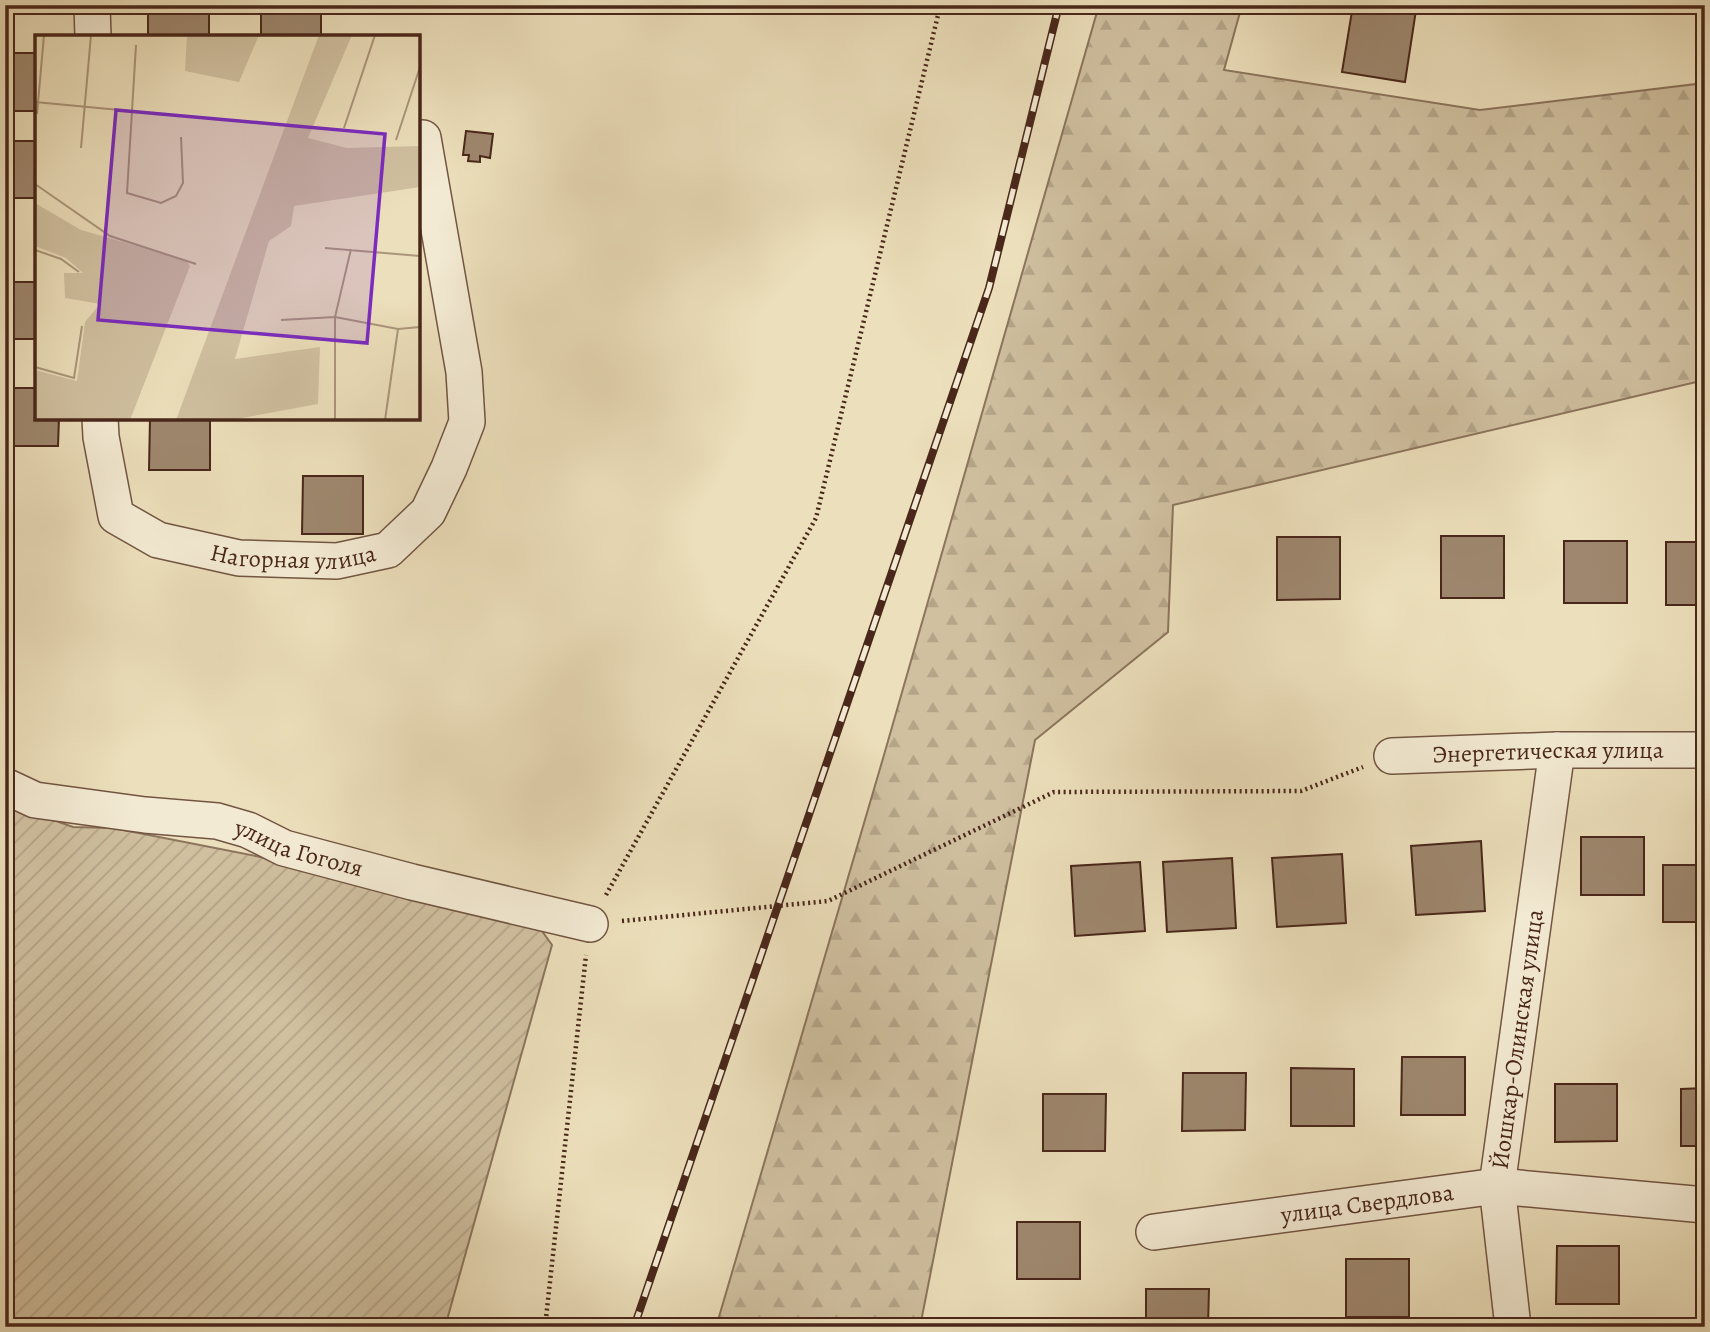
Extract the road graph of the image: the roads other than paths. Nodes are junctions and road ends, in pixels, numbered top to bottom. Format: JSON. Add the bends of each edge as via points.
{"nodes":[{"id":1,"x":92,"y":5,"type":"edge"},
{"id":2,"x":93,"y":35,"type":"edge"},
{"id":3,"x":423,"y":138,"type":"dead end"},
{"id":4,"x":100,"y":420,"type":"edge"},
{"id":5,"x":1557,"y":750,"type":"junction"},
{"id":6,"x":1705,"y":750,"type":"edge"},
{"id":7,"x":1392,"y":756,"type":"road end"},
{"id":8,"x":5,"y":786,"type":"edge"},
{"id":9,"x":590,"y":924,"type":"road end"},
{"id":10,"x":1497,"y":1186,"type":"junction"},
{"id":11,"x":1705,"y":1205,"type":"edge"},
{"id":12,"x":1154,"y":1232,"type":"dead end"},
{"id":13,"x":1513,"y":1327,"type":"edge"}],
"edges":[{"from":1,"to":2,"type":"street"},
{"from":3,"to":4,"type":"street","name":"Нагорная улица","via":[[464,372],[467,422],[428,512],[388,551],[337,561],[239,558],[158,540],[116,516]]},
{"from":5,"to":6,"type":"street","name":"Энергетическая улица"},
{"from":5,"to":7,"type":"street","name":"Энергетическая улица"},
{"from":5,"to":10,"type":"street","name":"Йошкар-Олинская улица"},
{"from":8,"to":9,"type":"street","name":"улица Гоголя","via":[[35,800],[217,821],[284,848]]},
{"from":10,"to":11,"type":"street","name":"улица Свердлова"},
{"from":10,"to":12,"type":"street","name":"улица Свердлова"},
{"from":10,"to":13,"type":"street","name":"Йошкар-Олинская улица"}]}
